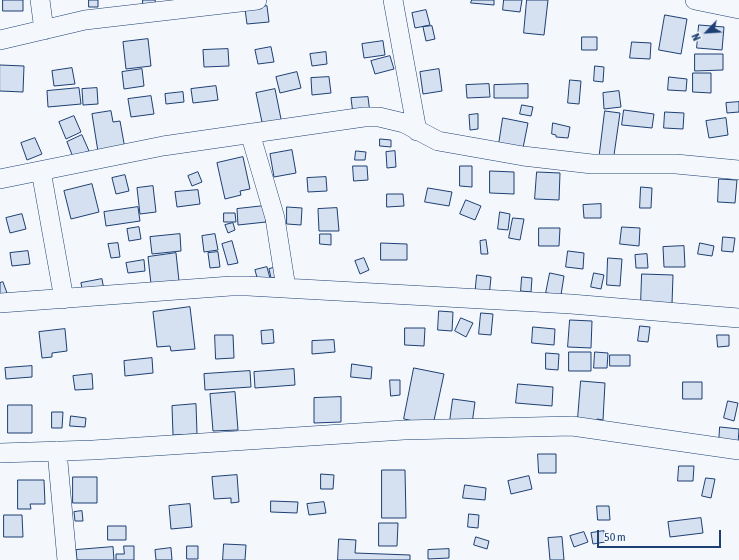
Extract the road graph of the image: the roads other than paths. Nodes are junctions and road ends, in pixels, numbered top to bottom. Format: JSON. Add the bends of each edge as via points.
{"nodes":[{"id":1,"x":40,"y":0,"type":"edge"},
{"id":2,"x":257,"y":0,"type":"edge"},
{"id":3,"x":393,"y":0,"type":"edge"},
{"id":4,"x":695,"y":0,"type":"edge"},
{"id":5,"x":732,"y":0,"type":"edge"},
{"id":6,"x":739,"y":9,"type":"edge"},
{"id":7,"x":44,"y":30,"type":"junction"},
{"id":8,"x":0,"y":40,"type":"edge"},
{"id":9,"x":417,"y":131,"type":"junction"},
{"id":10,"x":250,"y":133,"type":"junction"},
{"id":11,"x":739,"y":170,"type":"edge"},
{"id":12,"x":40,"y":171,"type":"junction"},
{"id":13,"x":0,"y":179,"type":"edge"},
{"id":14,"x":286,"y":288,"type":"junction"},
{"id":15,"x":64,"y":299,"type":"junction"},
{"id":16,"x":0,"y":303,"type":"edge"},
{"id":17,"x":739,"y":318,"type":"edge"},
{"id":18,"x":739,"y":450,"type":"edge"},
{"id":19,"x":57,"y":451,"type":"junction"},
{"id":20,"x":0,"y":453,"type":"edge"},
{"id":21,"x":67,"y":560,"type":"edge"}],
"edges":[{"from":1,"to":7,"type":"street"},
{"from":2,"to":7,"type":"street","via":[[85,20]]},
{"from":3,"to":9,"type":"street"},
{"from":4,"to":6,"type":"street"},
{"from":5,"to":6,"type":"street"},
{"from":7,"to":8,"type":"street"},
{"from":9,"to":10,"type":"street","via":[[393,120],[364,117]]},
{"from":9,"to":11,"type":"street","via":[[438,142],[523,156],[592,164],[676,164]]},
{"from":10,"to":12,"type":"street","via":[[163,146]]},
{"from":10,"to":14,"type":"street","via":[[275,218]]},
{"from":12,"to":13,"type":"street"},
{"from":12,"to":15,"type":"street"},
{"from":14,"to":15,"type":"street","via":[[231,286]]},
{"from":14,"to":17,"type":"street","via":[[571,304]]},
{"from":15,"to":16,"type":"street"},
{"from":18,"to":19,"type":"street","via":[[572,426],[404,430]]},
{"from":19,"to":20,"type":"street"},
{"from":19,"to":21,"type":"street"}]}
